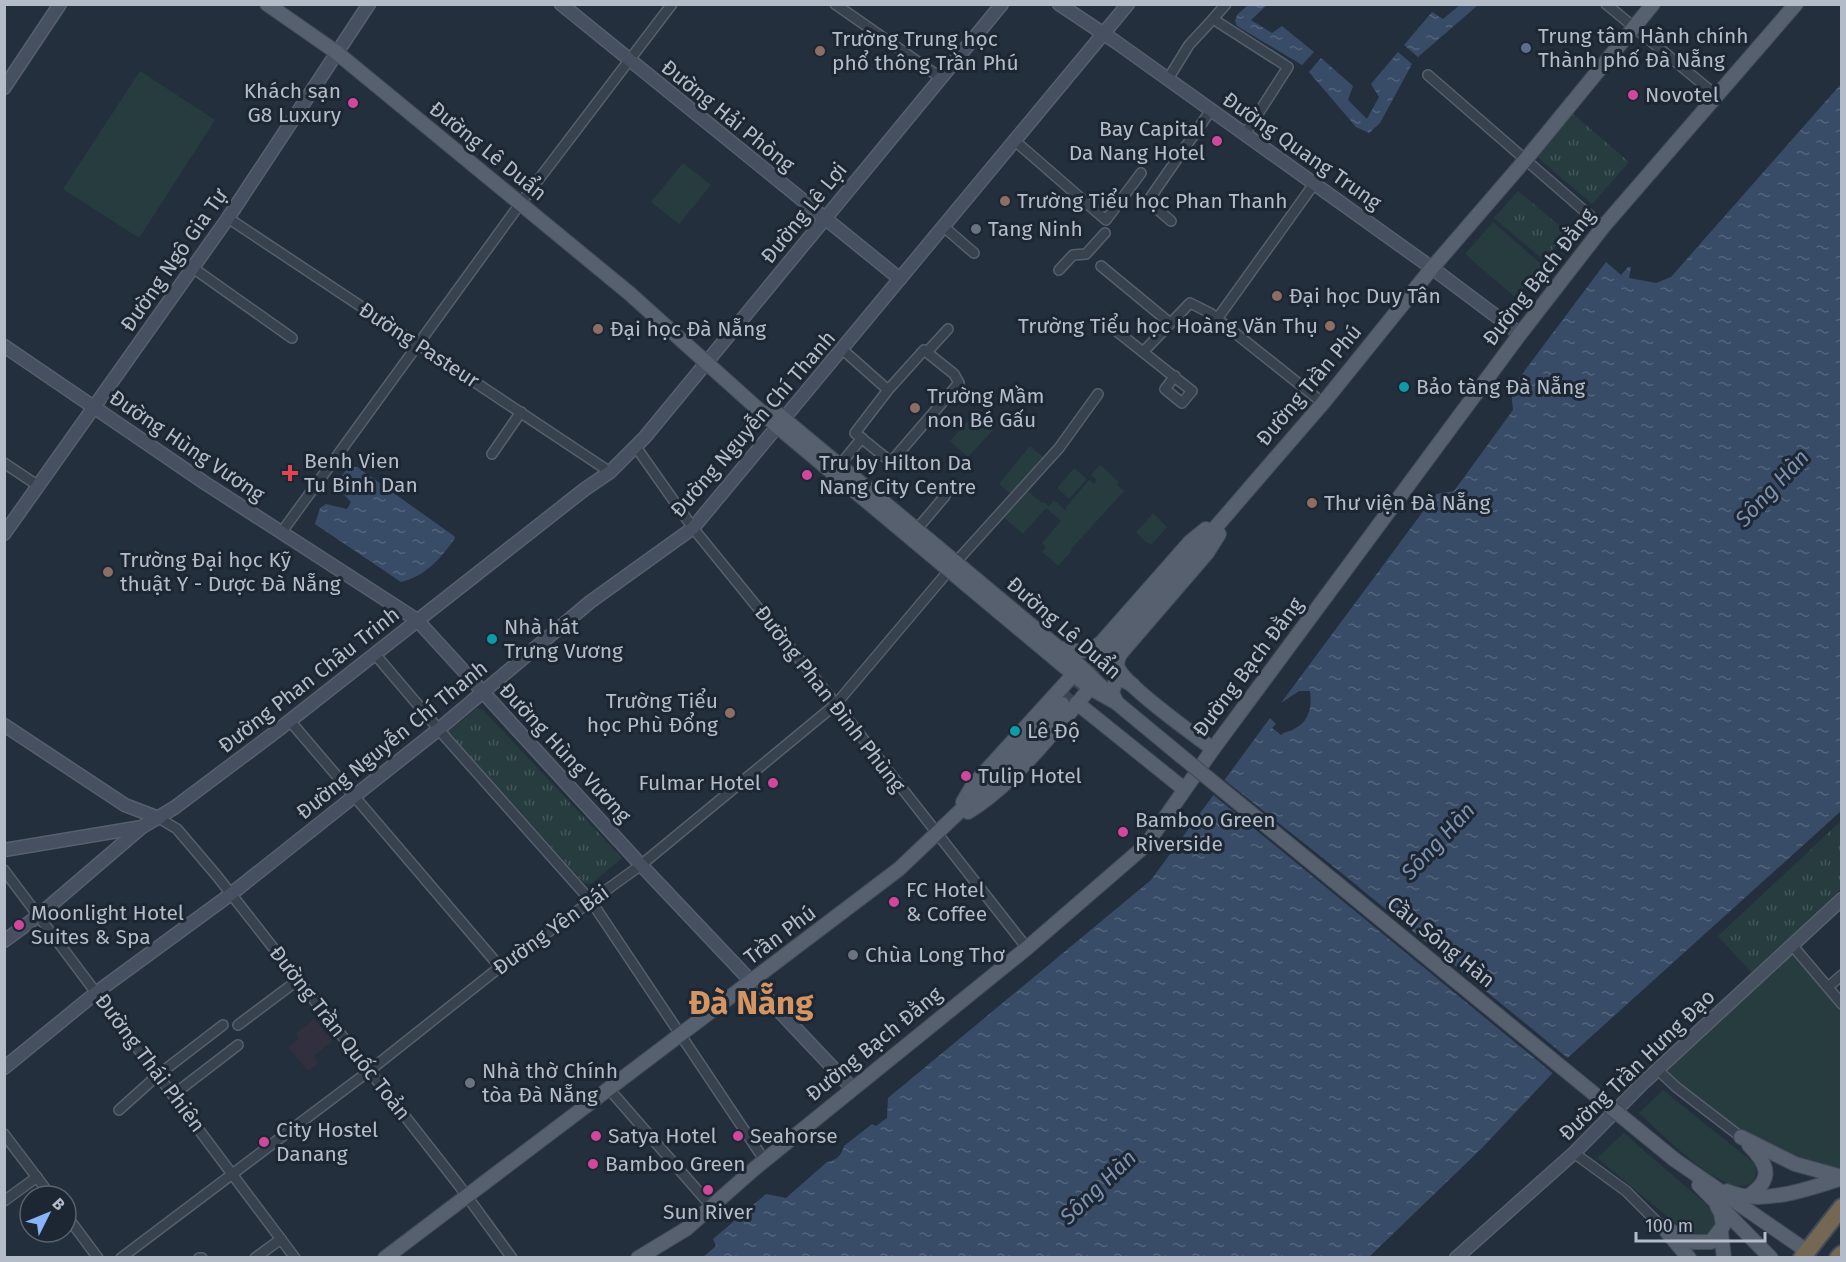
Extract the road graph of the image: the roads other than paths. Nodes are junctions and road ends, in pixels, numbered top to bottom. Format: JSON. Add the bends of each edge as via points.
{"nodes":[{"id":1,"x":60,"y":4,"type":"edge"},
{"id":2,"x":267,"y":4,"type":"edge"},
{"id":3,"x":369,"y":4,"type":"edge"},
{"id":4,"x":561,"y":4,"type":"edge"},
{"id":5,"x":672,"y":4,"type":"edge"},
{"id":6,"x":835,"y":4,"type":"edge"},
{"id":7,"x":1002,"y":4,"type":"edge"},
{"id":8,"x":1059,"y":4,"type":"edge"},
{"id":9,"x":1128,"y":4,"type":"edge"},
{"id":10,"x":1226,"y":4,"type":"edge"},
{"id":11,"x":1606,"y":4,"type":"edge"},
{"id":12,"x":1653,"y":4,"type":"edge"},
{"id":13,"x":1796,"y":4,"type":"edge"},
{"id":14,"x":1213,"y":19,"type":"junction"},
{"id":15,"x":1635,"y":27,"type":"junction"},
{"id":16,"x":1104,"y":34,"type":"junction"},
{"id":17,"x":336,"y":52,"type":"junction"},
{"id":18,"x":628,"y":61,"type":"junction"},
{"id":19,"x":1428,"y":75,"type":"dead end"},
{"id":20,"x":941,"y":78,"type":"junction"},
{"id":21,"x":1168,"y":79,"type":"junction"},
{"id":22,"x":4,"y":88,"type":"edge"},
{"id":23,"x":1717,"y":96,"type":"junction"},
{"id":24,"x":1211,"y":110,"type":"junction"},
{"id":25,"x":1245,"y":134,"type":"junction"},
{"id":26,"x":1015,"y":141,"type":"junction"},
{"id":27,"x":1526,"y":159,"type":"junction"},
{"id":28,"x":1141,"y":173,"type":"dead end"},
{"id":29,"x":1314,"y":184,"type":"junction"},
{"id":30,"x":520,"y":204,"type":"junction"},
{"id":31,"x":228,"y":218,"type":"junction"},
{"id":32,"x":825,"y":219,"type":"junction"},
{"id":33,"x":1171,"y":221,"type":"dead end"},
{"id":34,"x":944,"y":227,"type":"junction"},
{"id":35,"x":1603,"y":228,"type":"junction"},
{"id":36,"x":1105,"y":233,"type":"dead end"},
{"id":37,"x":974,"y":253,"type":"dead end"},
{"id":38,"x":1101,"y":267,"type":"dead end"},
{"id":39,"x":193,"y":268,"type":"junction"},
{"id":40,"x":1432,"y":268,"type":"junction"},
{"id":41,"x":1059,"y":270,"type":"dead end"},
{"id":42,"x":900,"y":279,"type":"junction"},
{"id":43,"x":1217,"y":319,"type":"junction"},
{"id":44,"x":1170,"y":323,"type":"junction"},
{"id":45,"x":948,"y":329,"type":"dead end"},
{"id":46,"x":1114,"y":329,"type":"dead end"},
{"id":47,"x":1520,"y":334,"type":"junction"},
{"id":48,"x":292,"y":338,"type":"dead end"},
{"id":49,"x":417,"y":343,"type":"junction"},
{"id":50,"x":4,"y":346,"type":"edge"},
{"id":51,"x":843,"y":350,"type":"junction"},
{"id":52,"x":926,"y":351,"type":"junction"},
{"id":53,"x":1143,"y":352,"type":"junction"},
{"id":54,"x":708,"y":361,"type":"junction"},
{"id":55,"x":1175,"y":376,"type":"dead end"},
{"id":56,"x":888,"y":390,"type":"junction"},
{"id":57,"x":1098,"y":394,"type":"dead end"},
{"id":58,"x":1323,"y":404,"type":"junction"},
{"id":59,"x":93,"y":407,"type":"junction"},
{"id":60,"x":521,"y":412,"type":"junction"},
{"id":61,"x":781,"y":423,"type":"junction"},
{"id":62,"x":862,"y":438,"type":"junction"},
{"id":63,"x":636,"y":447,"type":"junction"},
{"id":64,"x":492,"y":454,"type":"dead end"},
{"id":65,"x":4,"y":463,"type":"edge"},
{"id":66,"x":839,"y":465,"type":"junction"},
{"id":67,"x":610,"y":472,"type":"junction"},
{"id":68,"x":37,"y":485,"type":"junction"},
{"id":69,"x":945,"y":496,"type":"dead end"},
{"id":70,"x":1238,"y":501,"type":"junction"},
{"id":71,"x":693,"y":528,"type":"junction"},
{"id":72,"x":917,"y":529,"type":"junction"},
{"id":73,"x":280,"y":532,"type":"junction"},
{"id":74,"x":4,"y":534,"type":"edge"},
{"id":75,"x":953,"y":566,"type":"junction"},
{"id":76,"x":417,"y":620,"type":"junction"},
{"id":77,"x":1054,"y":651,"type":"junction"},
{"id":78,"x":1108,"y":652,"type":"tunnel mouth"},
{"id":79,"x":374,"y":653,"type":"junction"},
{"id":80,"x":1074,"y":674,"type":"junction"},
{"id":81,"x":1090,"y":688,"type":"junction"},
{"id":82,"x":1139,"y":690,"type":"junction"},
{"id":83,"x":483,"y":693,"type":"junction"},
{"id":84,"x":1060,"y":698,"type":"junction"},
{"id":85,"x":1077,"y":703,"type":"junction"},
{"id":86,"x":1118,"y":703,"type":"junction"},
{"id":87,"x":836,"y":704,"type":"junction"},
{"id":88,"x":290,"y":721,"type":"junction"},
{"id":89,"x":4,"y":725,"type":"edge"},
{"id":90,"x":439,"y":729,"type":"junction"},
{"id":91,"x":1213,"y":749,"type":"junction"},
{"id":92,"x":1184,"y":789,"type":"junction"},
{"id":93,"x":353,"y":796,"type":"junction"},
{"id":94,"x":159,"y":818,"type":"junction"},
{"id":95,"x":951,"y":822,"type":"junction"},
{"id":96,"x":142,"y":827,"type":"junction"},
{"id":97,"x":111,"y":832,"type":"junction"},
{"id":98,"x":937,"y":835,"type":"junction"},
{"id":99,"x":4,"y":849,"type":"edge"},
{"id":100,"x":118,"y":849,"type":"junction"},
{"id":101,"x":641,"y":865,"type":"junction"},
{"id":102,"x":4,"y":870,"type":"edge"},
{"id":103,"x":231,"y":894,"type":"junction"},
{"id":104,"x":1842,"y":899,"type":"edge"},
{"id":105,"x":591,"y":900,"type":"junction"},
{"id":106,"x":39,"y":916,"type":"junction"},
{"id":107,"x":4,"y":941,"type":"edge"},
{"id":108,"x":1792,"y":945,"type":"junction"},
{"id":109,"x":1027,"y":948,"type":"junction"},
{"id":110,"x":500,"y":967,"type":"junction"},
{"id":111,"x":1842,"y":975,"type":"edge"},
{"id":112,"x":298,"y":980,"type":"junction"},
{"id":113,"x":753,"y":982,"type":"junction"},
{"id":114,"x":1828,"y":987,"type":"junction"},
{"id":115,"x":97,"y":992,"type":"junction"},
{"id":116,"x":1842,"y":1004,"type":"edge"},
{"id":117,"x":223,"y":1025,"type":"dead end"},
{"id":118,"x":238,"y":1025,"type":"dead end"},
{"id":119,"x":682,"y":1033,"type":"junction"},
{"id":120,"x":238,"y":1045,"type":"dead end"},
{"id":121,"x":4,"y":1068,"type":"edge"},
{"id":122,"x":1658,"y":1070,"type":"junction"},
{"id":123,"x":369,"y":1071,"type":"junction"},
{"id":124,"x":158,"y":1075,"type":"junction"},
{"id":125,"x":852,"y":1088,"type":"junction"},
{"id":126,"x":609,"y":1089,"type":"junction"},
{"id":127,"x":173,"y":1095,"type":"junction"},
{"id":128,"x":119,"y":1110,"type":"dead end"},
{"id":129,"x":4,"y":1134,"type":"edge"},
{"id":130,"x":1741,"y":1137,"type":"junction"},
{"id":131,"x":1574,"y":1153,"type":"junction"},
{"id":132,"x":765,"y":1161,"type":"junction"},
{"id":133,"x":234,"y":1174,"type":"junction"},
{"id":134,"x":37,"y":1177,"type":"junction"},
{"id":135,"x":1842,"y":1178,"type":"edge"},
{"id":136,"x":42,"y":1184,"type":"edge"},
{"id":137,"x":1709,"y":1189,"type":"junction"},
{"id":138,"x":1748,"y":1196,"type":"junction"},
{"id":139,"x":468,"y":1197,"type":"junction"},
{"id":140,"x":4,"y":1201,"type":"edge"},
{"id":141,"x":711,"y":1206,"type":"junction"},
{"id":142,"x":1842,"y":1207,"type":"edge"},
{"id":143,"x":1661,"y":1226,"type":"junction"},
{"id":144,"x":78,"y":1231,"type":"edge"},
{"id":145,"x":1721,"y":1233,"type":"junction"},
{"id":146,"x":281,"y":1239,"type":"junction"},
{"id":147,"x":1842,"y":1254,"type":"edge"},
{"id":148,"x":1809,"y":1255,"type":"edge"},
{"id":149,"x":98,"y":1257,"type":"edge"},
{"id":150,"x":122,"y":1257,"type":"edge"},
{"id":151,"x":255,"y":1257,"type":"edge"},
{"id":152,"x":295,"y":1257,"type":"edge"},
{"id":153,"x":385,"y":1257,"type":"edge"},
{"id":154,"x":512,"y":1257,"type":"edge"},
{"id":155,"x":638,"y":1257,"type":"edge"},
{"id":156,"x":1456,"y":1257,"type":"edge"},
{"id":157,"x":1689,"y":1257,"type":"edge"},
{"id":158,"x":1724,"y":1257,"type":"edge"},
{"id":159,"x":1771,"y":1257,"type":"edge"},
{"id":160,"x":1838,"y":1257,"type":"edge"}],
"edges":[{"from":1,"to":22,"type":"street"},
{"from":2,"to":17,"type":"main road","name":"Đường Lê Duẩn"},
{"from":3,"to":17,"type":"street","name":"Đường Ngô Gia Tự"},
{"from":4,"to":18,"type":"street","name":"Đường Hải Phòng"},
{"from":5,"to":18,"type":"street"},
{"from":6,"to":20,"type":"street"},
{"from":7,"to":20,"type":"street","name":"Đường Lê Lợi"},
{"from":8,"to":16,"type":"street","name":"Đường Quang Trung"},
{"from":9,"to":16,"type":"street","name":"Đường Nguyễn Chí Thanh"},
{"from":10,"to":14,"type":"street"},
{"from":11,"to":15,"type":"street"},
{"from":12,"to":15,"type":"main road","name":"Đường Trần Phú"},
{"from":13,"to":23,"type":"main road","name":"Đường Bạch Đằng"},
{"from":14,"to":21,"type":"street","via":[[1189,45]]},
{"from":14,"to":25,"type":"street","via":[[1288,67]]},
{"from":15,"to":23,"type":"street"},
{"from":15,"to":27,"type":"main road","name":"Đường Trần Phú"},
{"from":16,"to":21,"type":"street","name":"Đường Quang Trung"},
{"from":16,"to":26,"type":"street","name":"Đường Nguyễn Chí Thanh"},
{"from":17,"to":30,"type":"main road","name":"Đường Lê Duẩn"},
{"from":17,"to":31,"type":"street","name":"Đường Ngô Gia Tự"},
{"from":18,"to":30,"type":"street"},
{"from":18,"to":32,"type":"street","name":"Đường Hải Phòng"},
{"from":19,"to":27,"type":"street"},
{"from":20,"to":32,"type":"street","name":"Đường Lê Lợi"},
{"from":21,"to":24,"type":"street","name":"Đường Quang Trung"},
{"from":23,"to":35,"type":"main road","name":"Đường Bạch Đằng"},
{"from":24,"to":25,"type":"street","name":"Đường Quang Trung"},
{"from":24,"to":33,"type":"street","via":[[1148,201]]},
{"from":25,"to":29,"type":"street","name":"Đường Quang Trung"},
{"from":26,"to":28,"type":"street","via":[[1106,220]]},
{"from":26,"to":34,"type":"street","name":"Đường Nguyễn Chí Thanh"},
{"from":27,"to":35,"type":"street"},
{"from":27,"to":40,"type":"main road","name":"Đường Trần Phú"},
{"from":29,"to":40,"type":"street","name":"Đường Quang Trung"},
{"from":29,"to":43,"type":"street"},
{"from":30,"to":49,"type":"street"},
{"from":30,"to":54,"type":"main road","name":"Đường Lê Duẩn"},
{"from":31,"to":39,"type":"street","name":"Đường Ngô Gia Tự"},
{"from":31,"to":49,"type":"street","name":"Đường Pasteur"},
{"from":32,"to":42,"type":"street","name":"Đường Hải Phòng"},
{"from":32,"to":54,"type":"street","name":"Đường Lê Lợi"},
{"from":34,"to":37,"type":"street"},
{"from":34,"to":42,"type":"street","name":"Đường Nguyễn Chí Thanh"},
{"from":35,"to":47,"type":"main road","name":"Đường Bạch Đằng"},
{"from":36,"to":41,"type":"street","via":[[1086,254],[1074,255]]},
{"from":38,"to":44,"type":"street"},
{"from":39,"to":48,"type":"street"},
{"from":39,"to":59,"type":"street","name":"Đường Ngô Gia Tự"},
{"from":40,"to":47,"type":"street","name":"Đường Quang Trung"},
{"from":40,"to":58,"type":"main road","name":"Đường Trần Phú"},
{"from":42,"to":51,"type":"street","name":"Đường Nguyễn Chí Thanh"},
{"from":43,"to":44,"type":"street","via":[[1190,303]]},
{"from":43,"to":58,"type":"street"},
{"from":44,"to":53,"type":"street"},
{"from":45,"to":52,"type":"street"},
{"from":46,"to":53,"type":"street"},
{"from":47,"to":91,"type":"main road","name":"Đường Bạch Đằng"},
{"from":49,"to":60,"type":"street","name":"Đường Pasteur"},
{"from":49,"to":73,"type":"street"},
{"from":50,"to":59,"type":"street","name":"Đường Hùng Vương"},
{"from":51,"to":56,"type":"street"},
{"from":51,"to":61,"type":"street","name":"Đường Nguyễn Chí Thanh"},
{"from":52,"to":56,"type":"street"},
{"from":52,"to":62,"type":"street","via":[[954,374],[958,383],[891,462]]},
{"from":53,"to":55,"type":"street"},
{"from":54,"to":61,"type":"main road","name":"Đường Lê Duẩn"},
{"from":54,"to":63,"type":"street","name":"Đường Lê Lợi"},
{"from":56,"to":62,"type":"street","via":[[855,433]]},
{"from":57,"to":75,"type":"street","name":"Đường Yên Bái","via":[[1059,448]]},
{"from":58,"to":70,"type":"main road","name":"Đường Trần Phú"},
{"from":59,"to":68,"type":"street","name":"Đường Ngô Gia Tự"},
{"from":59,"to":73,"type":"street","name":"Đường Hùng Vương"},
{"from":60,"to":64,"type":"street"},
{"from":60,"to":67,"type":"street","name":"Đường Pasteur"},
{"from":61,"to":66,"type":"main road","name":"Đường Lê Duẩn"},
{"from":61,"to":71,"type":"street","name":"Đường Nguyễn Chí Thanh"},
{"from":61,"to":75,"type":"main road","name":"Đường Lê Duẩn"},
{"from":62,"to":66,"type":"street"},
{"from":63,"to":67,"type":"street","name":"Đường Phan Châu Trinh"},
{"from":63,"to":71,"type":"street","name":"Đường Phan Đình Phùng"},
{"from":65,"to":68,"type":"street"},
{"from":66,"to":72,"type":"main road","name":"Đường Lê Duẩn"},
{"from":67,"to":76,"type":"street","name":"Đường Phan Châu Trinh"},
{"from":68,"to":74,"type":"street","name":"Đường Ngô Gia Tự"},
{"from":69,"to":72,"type":"street"},
{"from":70,"to":77,"type":"main road","via":[[1190,542],[1101,643],[1083,652]]},
{"from":70,"to":78,"type":"main road","name":"Đường Trần Phú"},
{"from":70,"to":82,"type":"main road","via":[[1207,553],[1118,658],[1119,671]]},
{"from":71,"to":83,"type":"street","name":"Đường Nguyễn Chí Thanh","via":[[590,602]]},
{"from":71,"to":87,"type":"street","name":"Đường Phan Đình Phùng"},
{"from":72,"to":75,"type":"main road","name":"Đường Lê Duẩn"},
{"from":73,"to":76,"type":"street","name":"Đường Hùng Vương"},
{"from":75,"to":77,"type":"main road","name":"Đường Lê Duẩn"},
{"from":75,"to":87,"type":"street","name":"Đường Yên Bái"},
{"from":76,"to":79,"type":"street","name":"Đường Phan Châu Trinh"},
{"from":76,"to":83,"type":"street","name":"Đường Hùng Vương"},
{"from":77,"to":80,"type":"main road","name":"Đường Lê Duẩn"},
{"from":77,"to":84,"type":"main road"},
{"from":77,"to":86,"type":"main road","name":"Đường Lê Duẩn","via":[[1097,681]]},
{"from":79,"to":88,"type":"street","name":"Đường Phan Châu Trinh"},
{"from":79,"to":90,"type":"street"},
{"from":80,"to":81,"type":"main road","name":"Đường Lê Duẩn"},
{"from":80,"to":84,"type":"main road","name":"Trần Phú"},
{"from":81,"to":85,"type":"main road"},
{"from":81,"to":86,"type":"main road","name":"Đường Lê Duẩn"},
{"from":82,"to":86,"type":"main road","via":[[1118,680],[1111,690]]},
{"from":82,"to":91,"type":"main road"},
{"from":83,"to":90,"type":"street","name":"Đường Nguyễn Chí Thanh"},
{"from":83,"to":101,"type":"street","name":"Đường Hùng Vương"},
{"from":84,"to":95,"type":"main road","name":"Trần Phú","via":[[999,774]]},
{"from":85,"to":92,"type":"main road"},
{"from":85,"to":95,"type":"main road","via":[[988,800]]},
{"from":86,"to":137,"type":"main road","name":"Cầu Sông Hàn","bridge":true},
{"from":87,"to":98,"type":"street","name":"Đường Phan Đình Phùng"},
{"from":87,"to":101,"type":"street","name":"Đường Yên Bái"},
{"from":88,"to":93,"type":"street"},
{"from":88,"to":94,"type":"street","name":"Đường Phan Châu Trinh"},
{"from":89,"to":94,"type":"street","via":[[125,805]]},
{"from":90,"to":93,"type":"street","name":"Đường Nguyễn Chí Thanh"},
{"from":90,"to":105,"type":"street"},
{"from":91,"to":92,"type":"main road","name":"Đường Bạch Đằng"},
{"from":92,"to":109,"type":"main road","name":"Đường Bạch Đằng","via":[[1146,845]]},
{"from":93,"to":103,"type":"street","name":"Đường Nguyễn Chí Thanh"},
{"from":93,"to":110,"type":"street"},
{"from":94,"to":96,"type":"street","name":"Đường Phan Châu Trinh"},
{"from":94,"to":103,"type":"street","name":"Đường Trần Quốc Toản","via":[[177,829]]},
{"from":95,"to":98,"type":"main road","name":"Trần Phú"},
{"from":96,"to":97,"type":"street"},
{"from":96,"to":100,"type":"street","name":"Đường Phan Châu Trinh"},
{"from":97,"to":99,"type":"street"},
{"from":97,"to":100,"type":"street"},
{"from":98,"to":109,"type":"street","name":"Đường Phan Đình Phùng"},
{"from":98,"to":113,"type":"main road","name":"Trần Phú"},
{"from":100,"to":106,"type":"street","name":"Đường Phan Châu Trinh"},
{"from":101,"to":105,"type":"street","name":"Đường Yên Bái"},
{"from":101,"to":113,"type":"street","name":"Đường Hùng Vương"},
{"from":102,"to":106,"type":"street","name":"Đường Thái Phiên"},
{"from":103,"to":112,"type":"street","name":"Đường Trần Quốc Toản"},
{"from":103,"to":115,"type":"street","name":"Đường Nguyễn Chí Thanh"},
{"from":104,"to":108,"type":"street","name":"Đường Trần Hưng Đạo"},
{"from":105,"to":110,"type":"street","name":"Đường Yên Bái"},
{"from":105,"to":119,"type":"street"},
{"from":106,"to":107,"type":"street","name":"Đường Phan Châu Trinh"},
{"from":106,"to":115,"type":"street","name":"Đường Thái Phiên"},
{"from":108,"to":114,"type":"street"},
{"from":108,"to":122,"type":"street","name":"Đường Trần Hưng Đạo"},
{"from":109,"to":125,"type":"main road","name":"Đường Bạch Đằng"},
{"from":110,"to":123,"type":"street","name":"Đường Yên Bái"},
{"from":111,"to":114,"type":"street"},
{"from":112,"to":118,"type":"street"},
{"from":112,"to":123,"type":"street","name":"Đường Trần Quốc Toản"},
{"from":113,"to":119,"type":"main road","name":"Trần Phú"},
{"from":113,"to":125,"type":"street","name":"Đường Hùng Vương"},
{"from":114,"to":116,"type":"street"},
{"from":115,"to":121,"type":"street","name":"Đường Nguyễn Chí Thanh"},
{"from":115,"to":124,"type":"street","name":"Đường Thái Phiên"},
{"from":117,"to":124,"type":"street"},
{"from":119,"to":126,"type":"main road","name":"Trần Phú"},
{"from":119,"to":132,"type":"street"},
{"from":120,"to":127,"type":"street"},
{"from":122,"to":130,"type":"street"},
{"from":122,"to":131,"type":"street","name":"Đường Trần Hưng Đạo"},
{"from":123,"to":133,"type":"street","name":"Đường Yên Bái"},
{"from":123,"to":139,"type":"street","name":"Đường Trần Quốc Toản"},
{"from":124,"to":127,"type":"street","name":"Đường Thái Phiên"},
{"from":124,"to":128,"type":"street"},
{"from":125,"to":132,"type":"main road","name":"Đường Bạch Đằng"},
{"from":126,"to":139,"type":"main road","name":"Trần Phú"},
{"from":126,"to":141,"type":"street"},
{"from":127,"to":133,"type":"street","name":"Đường Thái Phiên"},
{"from":129,"to":134,"type":"street"},
{"from":130,"to":135,"type":"main road","via":[[1795,1164]]},
{"from":130,"to":138,"type":"main road","via":[[1765,1166],[1764,1181]]},
{"from":131,"to":143,"type":"street","via":[[1626,1191]]},
{"from":131,"to":156,"type":"street","name":"Đường Trần Hưng Đạo"},
{"from":132,"to":141,"type":"main road","name":"Đường Bạch Đằng"},
{"from":133,"to":146,"type":"street","name":"Đường Thái Phiên"},
{"from":133,"to":150,"type":"street","name":"Đường Yên Bái"},
{"from":134,"to":136,"type":"street"},
{"from":134,"to":140,"type":"street"},
{"from":135,"to":138,"type":"main road","via":[[1797,1193]]},
{"from":137,"to":138,"type":"main road"},
{"from":137,"to":145,"type":"main road","via":[[1721,1212]]},
{"from":137,"to":148,"type":"main road","name":"Cầu Sông Hàn"},
{"from":137,"to":159,"type":"main road","name":"Cầu Sông Hàn"},
{"from":139,"to":153,"type":"main road","name":"Trần Phú"},
{"from":139,"to":154,"type":"street","name":"Đường Trần Quốc Toản"},
{"from":141,"to":155,"type":"main road","name":"Đường Bạch Đằng","via":[[686,1229]]},
{"from":142,"to":148,"type":"highway"},
{"from":143,"to":145,"type":"main road","via":[[1699,1244],[1711,1242]]},
{"from":143,"to":157,"type":"main road"},
{"from":144,"to":149,"type":"street"},
{"from":145,"to":158,"type":"main road"},
{"from":146,"to":151,"type":"street"},
{"from":146,"to":152,"type":"street","name":"Đường Thái Phiên"},
{"from":147,"to":160,"type":"highway"}]}
